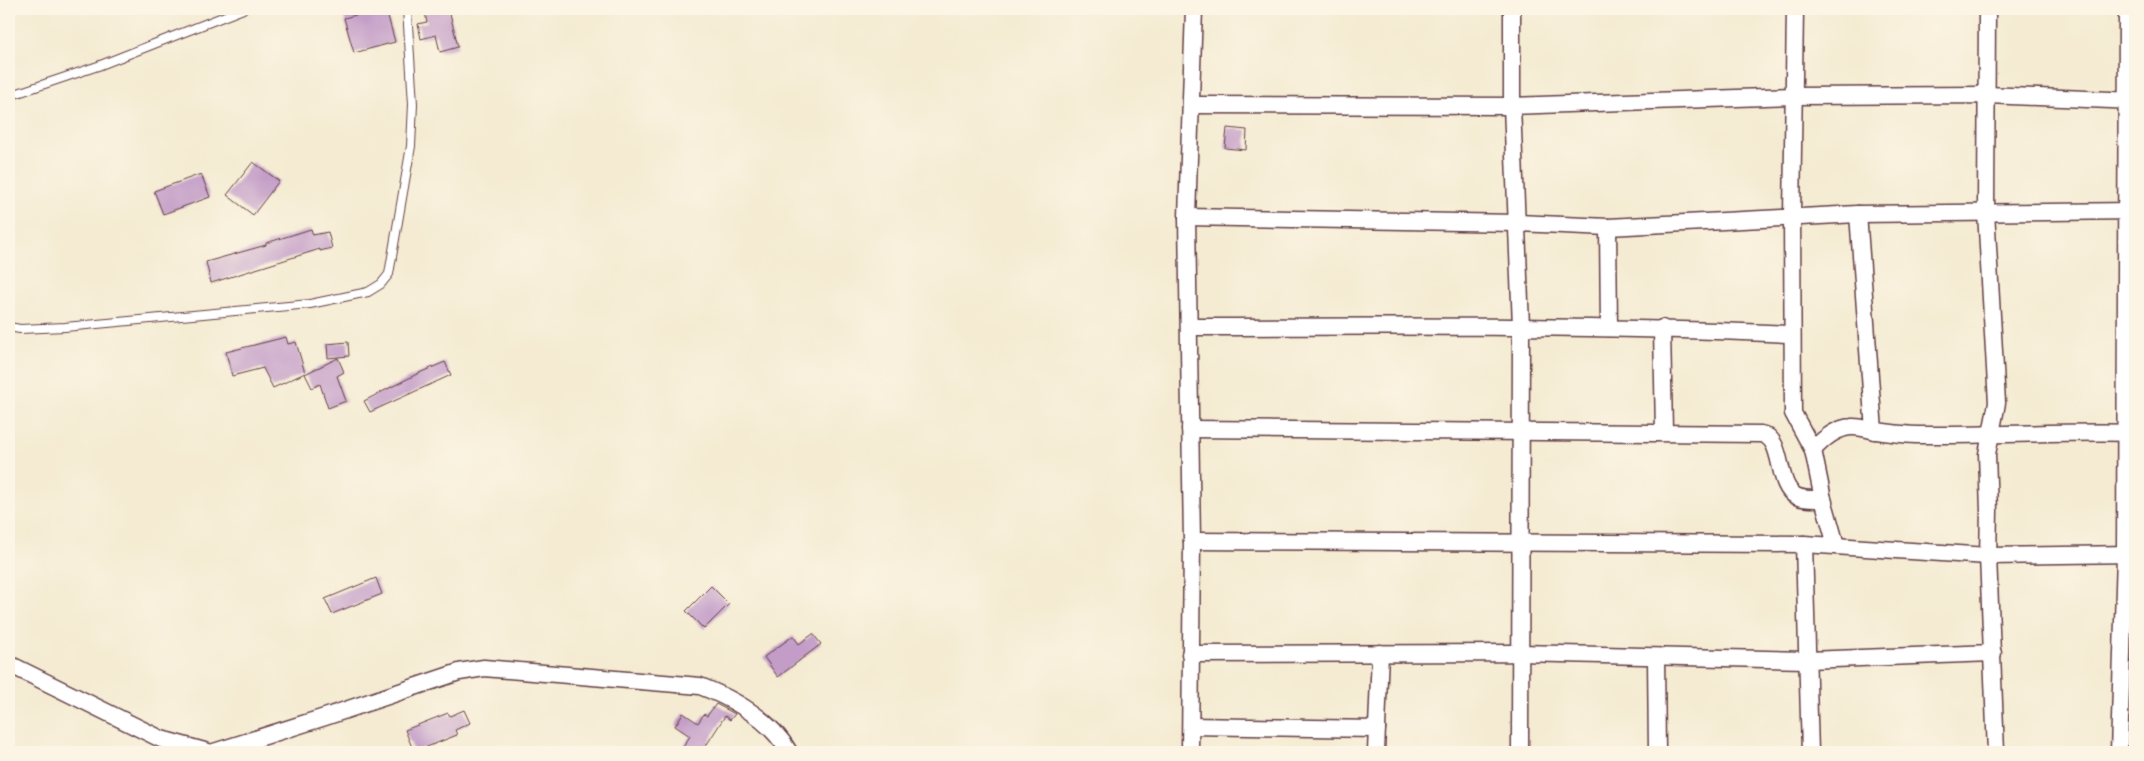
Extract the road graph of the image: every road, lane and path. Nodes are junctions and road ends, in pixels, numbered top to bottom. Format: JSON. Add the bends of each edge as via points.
{"nodes":[{"id":1,"x":243,"y":9,"type":"edge"},
{"id":2,"x":407,"y":9,"type":"edge"},
{"id":3,"x":1194,"y":9,"type":"edge"},
{"id":4,"x":1512,"y":9,"type":"edge"},
{"id":5,"x":1796,"y":9,"type":"edge"},
{"id":6,"x":1987,"y":9,"type":"edge"},
{"id":7,"x":2127,"y":9,"type":"edge"},
{"id":8,"x":1988,"y":95,"type":"junction"},
{"id":9,"x":9,"y":96,"type":"edge"},
{"id":10,"x":1793,"y":96,"type":"junction"},
{"id":11,"x":2132,"y":101,"type":"edge"},
{"id":12,"x":1191,"y":105,"type":"junction"},
{"id":13,"x":1512,"y":106,"type":"junction"},
{"id":14,"x":2130,"y":211,"type":"edge"},
{"id":15,"x":1986,"y":212,"type":"junction"},
{"id":16,"x":1858,"y":214,"type":"junction"},
{"id":17,"x":1792,"y":216,"type":"junction"},
{"id":18,"x":1187,"y":218,"type":"junction"},
{"id":19,"x":1516,"y":223,"type":"junction"},
{"id":20,"x":1608,"y":227,"type":"junction"},
{"id":21,"x":1521,"y":326,"type":"junction"},
{"id":22,"x":9,"y":327,"type":"edge"},
{"id":23,"x":1190,"y":327,"type":"junction"},
{"id":24,"x":1609,"y":328,"type":"junction"},
{"id":25,"x":1662,"y":328,"type":"junction"},
{"id":26,"x":1792,"y":334,"type":"junction"},
{"id":27,"x":1190,"y":429,"type":"junction"},
{"id":28,"x":1521,"y":431,"type":"junction"},
{"id":29,"x":1874,"y":431,"type":"junction"},
{"id":30,"x":1664,"y":432,"type":"junction"},
{"id":31,"x":2130,"y":433,"type":"edge"},
{"id":32,"x":1990,"y":436,"type":"junction"},
{"id":33,"x":1813,"y":450,"type":"junction"},
{"id":34,"x":1823,"y":499,"type":"junction"},
{"id":35,"x":1192,"y":541,"type":"junction"},
{"id":36,"x":1521,"y":543,"type":"junction"},
{"id":37,"x":1804,"y":544,"type":"junction"},
{"id":38,"x":1836,"y":545,"type":"junction"},
{"id":39,"x":2130,"y":554,"type":"edge"},
{"id":40,"x":1988,"y":556,"type":"junction"},
{"id":41,"x":1380,"y":653,"type":"junction"},
{"id":42,"x":1520,"y":653,"type":"junction"},
{"id":43,"x":1993,"y":653,"type":"junction"},
{"id":44,"x":1190,"y":654,"type":"junction"},
{"id":45,"x":1656,"y":656,"type":"junction"},
{"id":46,"x":1807,"y":660,"type":"junction"},
{"id":47,"x":9,"y":664,"type":"edge"},
{"id":48,"x":1191,"y":726,"type":"junction"},
{"id":49,"x":1377,"y":729,"type":"junction"},
{"id":50,"x":208,"y":752,"type":"edge"},
{"id":51,"x":214,"y":752,"type":"edge"},
{"id":52,"x":789,"y":752,"type":"edge"},
{"id":53,"x":1190,"y":752,"type":"edge"},
{"id":54,"x":1376,"y":752,"type":"edge"},
{"id":55,"x":1520,"y":752,"type":"edge"},
{"id":56,"x":1657,"y":752,"type":"edge"},
{"id":57,"x":1810,"y":752,"type":"edge"},
{"id":58,"x":1996,"y":752,"type":"edge"},
{"id":59,"x":2119,"y":752,"type":"edge"}],
"edges":[{"from":1,"to":9,"type":"lane","via":[[98,66]]},
{"from":2,"to":22,"type":"lane","via":[[413,104],[411,146],[389,274],[381,284],[368,292],[310,304],[65,327]]},
{"from":3,"to":12,"type":"street"},
{"from":4,"to":13,"type":"street"},
{"from":5,"to":10,"type":"street"},
{"from":6,"to":8,"type":"street"},
{"from":7,"to":11,"type":"street"},
{"from":8,"to":10,"type":"street"},
{"from":8,"to":11,"type":"street"},
{"from":8,"to":15,"type":"street"},
{"from":10,"to":13,"type":"street"},
{"from":10,"to":17,"type":"street"},
{"from":11,"to":14,"type":"street"},
{"from":12,"to":13,"type":"street"},
{"from":12,"to":18,"type":"street"},
{"from":13,"to":19,"type":"street"},
{"from":14,"to":15,"type":"street"},
{"from":14,"to":31,"type":"street"},
{"from":15,"to":16,"type":"street"},
{"from":15,"to":32,"type":"street","via":[[1997,403]]},
{"from":16,"to":17,"type":"street"},
{"from":16,"to":29,"type":"street"},
{"from":17,"to":20,"type":"street"},
{"from":17,"to":26,"type":"street"},
{"from":18,"to":19,"type":"street"},
{"from":18,"to":23,"type":"street"},
{"from":19,"to":20,"type":"street"},
{"from":19,"to":21,"type":"street"},
{"from":20,"to":24,"type":"street"},
{"from":21,"to":23,"type":"street"},
{"from":21,"to":24,"type":"street"},
{"from":21,"to":28,"type":"street"},
{"from":23,"to":27,"type":"street"},
{"from":24,"to":25,"type":"street"},
{"from":25,"to":26,"type":"street"},
{"from":25,"to":30,"type":"street"},
{"from":26,"to":33,"type":"street","via":[[1794,413]]},
{"from":27,"to":28,"type":"street"},
{"from":27,"to":35,"type":"street"},
{"from":28,"to":30,"type":"street"},
{"from":28,"to":36,"type":"street"},
{"from":29,"to":32,"type":"street"},
{"from":29,"to":33,"type":"street","via":[[1864,427],[1844,428],[1822,440]]},
{"from":30,"to":34,"type":"street","via":[[1767,435],[1773,441],[1786,486],[1795,496]]},
{"from":31,"to":32,"type":"street"},
{"from":31,"to":39,"type":"street"},
{"from":32,"to":40,"type":"street","via":[[1987,454]]},
{"from":33,"to":34,"type":"street"},
{"from":34,"to":38,"type":"street"},
{"from":35,"to":36,"type":"street"},
{"from":35,"to":44,"type":"street"},
{"from":36,"to":37,"type":"street"},
{"from":36,"to":42,"type":"street"},
{"from":37,"to":38,"type":"street"},
{"from":37,"to":46,"type":"street"},
{"from":38,"to":40,"type":"street"},
{"from":39,"to":40,"type":"street"},
{"from":39,"to":59,"type":"street"},
{"from":40,"to":43,"type":"street"},
{"from":41,"to":42,"type":"street"},
{"from":41,"to":44,"type":"street"},
{"from":41,"to":49,"type":"street"},
{"from":42,"to":45,"type":"street"},
{"from":42,"to":55,"type":"street"},
{"from":43,"to":46,"type":"street"},
{"from":43,"to":58,"type":"street"},
{"from":44,"to":48,"type":"street"},
{"from":45,"to":46,"type":"street"},
{"from":45,"to":56,"type":"street"},
{"from":46,"to":57,"type":"street"},
{"from":47,"to":50,"type":"street","via":[[161,738]]},
{"from":48,"to":49,"type":"street"},
{"from":48,"to":53,"type":"street"},
{"from":49,"to":54,"type":"street"},
{"from":51,"to":52,"type":"street","via":[[459,672],[484,668],[700,686],[728,697],[760,720],[780,737]]}]}
